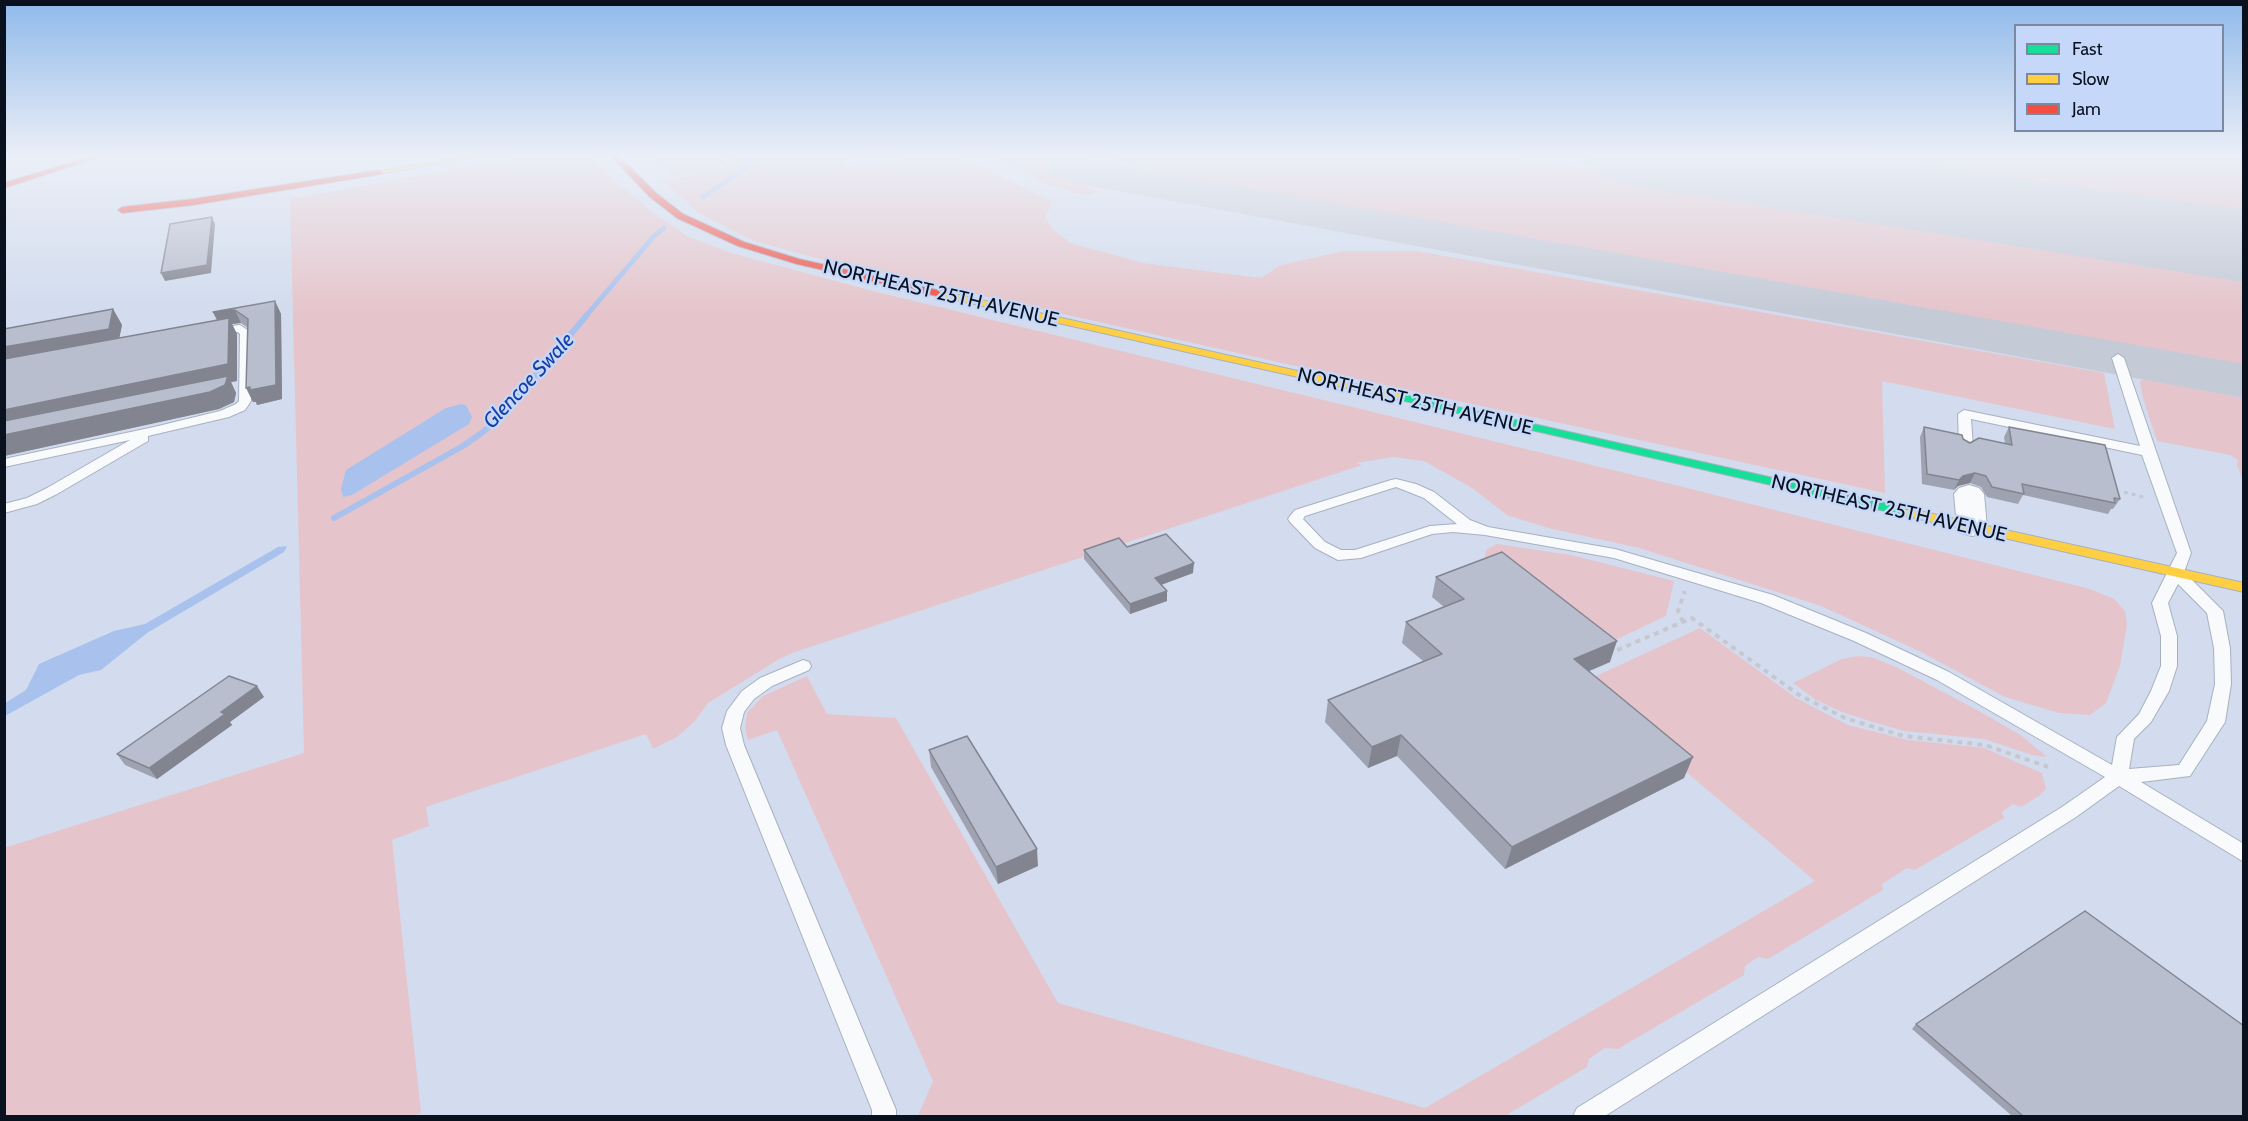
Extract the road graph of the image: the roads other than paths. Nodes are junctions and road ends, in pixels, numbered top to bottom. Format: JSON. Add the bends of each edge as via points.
{"nodes":[{"id":1,"x":146,"y":207,"type":"edge"},
{"id":2,"x":669,"y":207,"type":"edge"},
{"id":3,"x":122,"y":210,"type":"dead end"},
{"id":4,"x":208,"y":333,"type":"edge"},
{"id":5,"x":2118,"y":358,"type":"dead end"},
{"id":6,"x":154,"y":431,"type":"junction"},
{"id":7,"x":1966,"y":447,"type":"edge"},
{"id":8,"x":2148,"y":452,"type":"junction"},
{"id":9,"x":4,"y":463,"type":"edge"},
{"id":10,"x":1970,"y":494,"type":"dead end"},
{"id":11,"x":4,"y":509,"type":"edge"},
{"id":12,"x":1972,"y":528,"type":"junction"},
{"id":13,"x":1485,"y":531,"type":"junction"},
{"id":14,"x":2176,"y":573,"type":"junction"},
{"id":15,"x":2244,"y":588,"type":"edge"},
{"id":16,"x":803,"y":666,"type":"dead end"},
{"id":17,"x":2119,"y":777,"type":"junction"},
{"id":18,"x":2244,"y":854,"type":"edge"},
{"id":19,"x":884,"y":1116,"type":"edge"},
{"id":20,"x":1585,"y":1116,"type":"edge"}],
"edges":[{"from":1,"to":3,"type":"main road"},
{"from":2,"to":12,"type":"main road","name":"NORTHEAST 25TH AVENUE","via":[[733,240],[797,261]]},
{"from":4,"to":6,"type":"lane","via":[[240,328],[246,333],[240,387],[245,401],[224,414]]},
{"from":5,"to":8,"type":"lane"},
{"from":6,"to":9,"type":"lane"},
{"from":6,"to":11,"type":"lane","via":[[52,491]]},
{"from":7,"to":8,"type":"lane","via":[[1964,414]]},
{"from":8,"to":14,"type":"lane","via":[[2184,553]]},
{"from":10,"to":12,"type":"street"},
{"from":12,"to":14,"type":"main road","name":"NORTHEAST 25TH AVENUE"},
{"from":13,"to":13,"type":"lane","via":[[1465,523],[1429,495],[1396,483],[1300,513],[1295,519],[1320,545],[1338,555],[1356,555],[1430,530]]},
{"from":13,"to":17,"type":"lane","via":[[1614,554],[1691,574],[1812,617],[1943,676]]},
{"from":14,"to":15,"type":"main road","name":"NORTHEAST 25TH AVENUE"},
{"from":14,"to":17,"type":"lane","via":[[2160,603],[2169,636],[2169,666],[2145,718],[2126,737]]},
{"from":14,"to":17,"type":"lane","via":[[2215,611],[2223,684],[2216,722],[2184,771]]},
{"from":16,"to":19,"type":"lane","via":[[766,682],[748,695],[736,711],[731,728]]},
{"from":17,"to":18,"type":"lane"},
{"from":17,"to":20,"type":"lane"}]}
